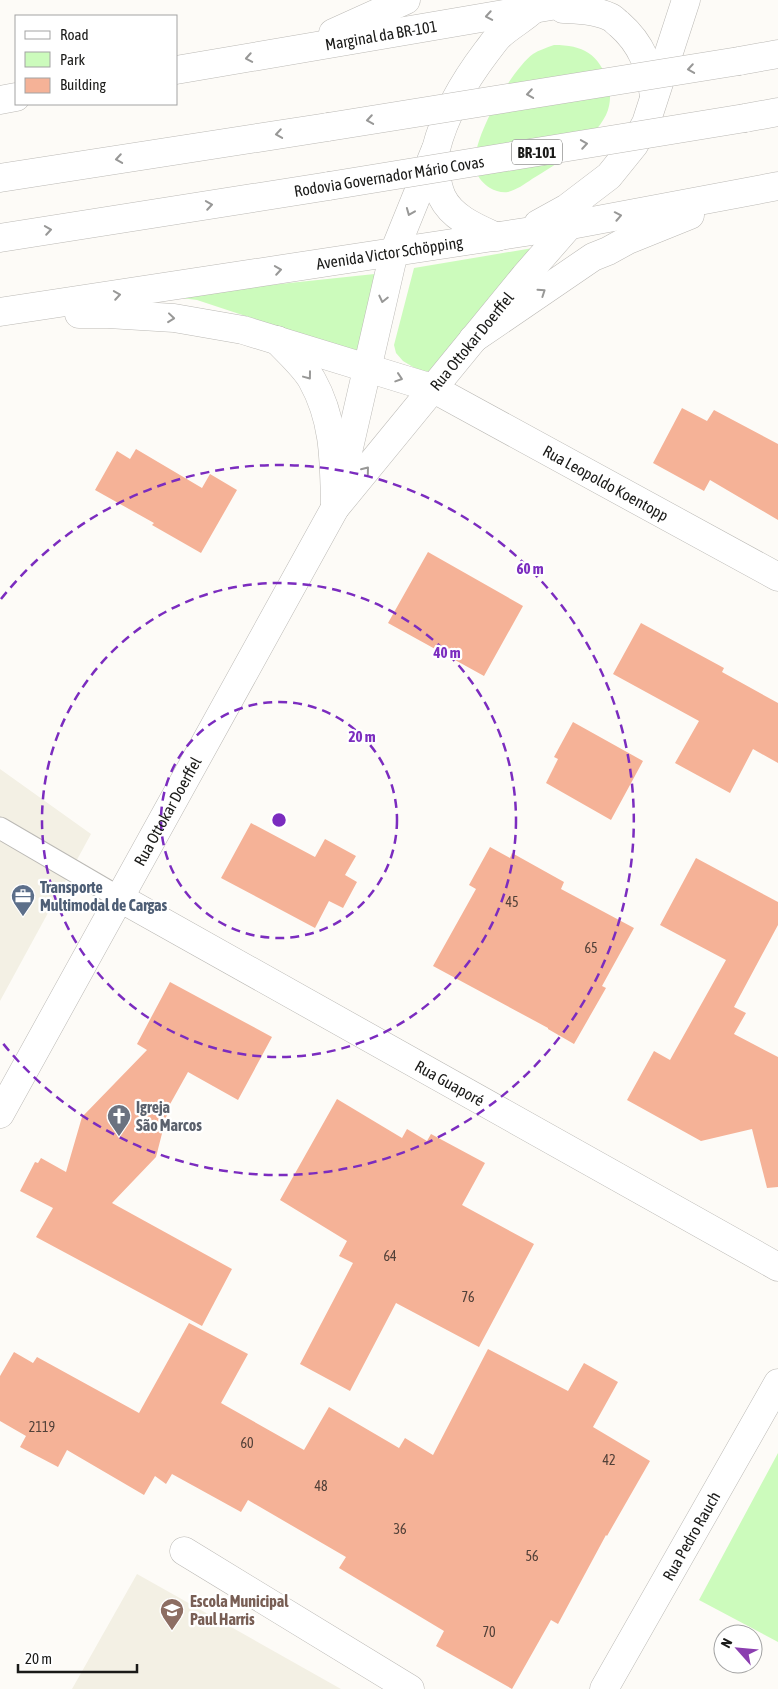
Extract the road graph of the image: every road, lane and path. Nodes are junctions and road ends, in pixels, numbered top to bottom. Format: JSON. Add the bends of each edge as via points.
{"nodes":[{"id":1,"x":406,"y":0,"type":"edge"},
{"id":2,"x":586,"y":0,"type":"edge"},
{"id":3,"x":686,"y":0,"type":"edge"},
{"id":4,"x":540,"y":4,"type":"edge"},
{"id":5,"x":297,"y":50,"type":"junction"},
{"id":6,"x":778,"y":54,"type":"edge"},
{"id":7,"x":178,"y":70,"type":"edge"},
{"id":8,"x":15,"y":97,"type":"edge"},
{"id":9,"x":654,"y":98,"type":"junction"},
{"id":10,"x":0,"y":100,"type":"edge"},
{"id":11,"x":778,"y":112,"type":"edge"},
{"id":12,"x":436,"y":150,"type":"junction"},
{"id":13,"x":609,"y":176,"type":"junction"},
{"id":14,"x":0,"y":178,"type":"edge"},
{"id":15,"x":778,"y":186,"type":"edge"},
{"id":16,"x":742,"y":193,"type":"junction"},
{"id":17,"x":570,"y":225,"type":"junction"},
{"id":18,"x":497,"y":237,"type":"junction"},
{"id":19,"x":0,"y":238,"type":"edge"},
{"id":20,"x":394,"y":252,"type":"junction"},
{"id":21,"x":0,"y":314,"type":"edge"},
{"id":22,"x":473,"y":339,"type":"junction"},
{"id":23,"x":276,"y":340,"type":"junction"},
{"id":24,"x":367,"y":368,"type":"junction"},
{"id":25,"x":432,"y":388,"type":"junction"},
{"id":26,"x":335,"y":508,"type":"junction"},
{"id":27,"x":778,"y":577,"type":"edge"},
{"id":28,"x":0,"y":828,"type":"edge"},
{"id":29,"x":120,"y":898,"type":"junction"},
{"id":30,"x":0,"y":1114,"type":"edge"},
{"id":31,"x":778,"y":1268,"type":"edge"},
{"id":32,"x":778,"y":1383,"type":"edge"},
{"id":33,"x":184,"y":1551,"type":"dead end"},
{"id":34,"x":410,"y":1689,"type":"edge"},
{"id":35,"x":604,"y":1689,"type":"edge"}],
"edges":[{"from":1,"to":5,"type":"main road"},
{"from":2,"to":4,"type":"main road","name":"Marginal da BR-101"},
{"from":3,"to":9,"type":"main road"},
{"from":4,"to":5,"type":"main road","name":"Marginal da BR-101","one_way":true},
{"from":4,"to":9,"type":"main road","via":[[610,17],[628,32],[642,52],[651,74]]},
{"from":4,"to":12,"type":"main road","name":"Rua Ottokar Doerffel","via":[[499,36],[471,73],[450,110]]},
{"from":5,"to":7,"type":"main road","name":"Marginal da BR-101","one_way":true},
{"from":6,"to":14,"type":"main road","one_way":true,"bridge":true},
{"from":8,"to":10,"type":"main road"},
{"from":9,"to":13,"type":"main road","via":[[634,145]]},
{"from":19,"to":11,"type":"main road","name":"Rodovia Governador Mário Covas","number":"BR-101","one_way":true,"bridge":true},
{"from":12,"to":18,"type":"main road","via":[[437,181],[443,198],[468,223]]},
{"from":12,"to":20,"type":"main road","name":"Rua Ottokar Doerffel","one_way":true},
{"from":13,"to":17,"type":"main road","name":"Rua Ottokar Doerffel"},
{"from":13,"to":18,"type":"main road","via":[[567,208],[542,222]]},
{"from":15,"to":16,"type":"main road","name":"Avenida Victor Schöpping"},
{"from":17,"to":16,"type":"main road","name":"Avenida Victor Schöpping","one_way":true},
{"from":22,"to":16,"type":"main road","one_way":true,"via":[[594,257]]},
{"from":17,"to":18,"type":"main road","name":"Avenida Victor Schöpping"},
{"from":17,"to":22,"type":"main road","name":"Rua Ottokar Doerffel"},
{"from":18,"to":20,"type":"main road","name":"Avenida Victor Schöpping"},
{"from":21,"to":20,"type":"main road","name":"Avenida Victor Schöpping","one_way":true},
{"from":20,"to":24,"type":"main road","name":"Rua Ottokar Doerffel","one_way":true},
{"from":21,"to":23,"type":"main road","name":"Rua Leopoldo Koentopp","one_way":true,"via":[[174,318],[243,330]]},
{"from":22,"to":25,"type":"main road","name":"Rua Ottokar Doerffel"},
{"from":23,"to":24,"type":"main road","name":"Rua Leopoldo Koentopp"},
{"from":23,"to":26,"type":"main road","one_way":true,"via":[[312,379],[329,420]]},
{"from":24,"to":25,"type":"main road","name":"Rua Leopoldo Koentopp","one_way":true},
{"from":24,"to":26,"type":"main road","name":"Rua Ottokar Doerffel"},
{"from":26,"to":25,"type":"main road","name":"Rua Ottokar Doerffel","one_way":true},
{"from":25,"to":27,"type":"main road","name":"Rua Leopoldo Koentopp"},
{"from":26,"to":29,"type":"main road","name":"Rua Ottokar Doerffel"},
{"from":28,"to":29,"type":"lane"},
{"from":29,"to":30,"type":"main road","name":"Rua Ottokar Doerffel"},
{"from":29,"to":31,"type":"main road","name":"Rua Guaporé"},
{"from":32,"to":35,"type":"main road","name":"Rua Pedro Rauch"},
{"from":33,"to":34,"type":"main road"}]}
